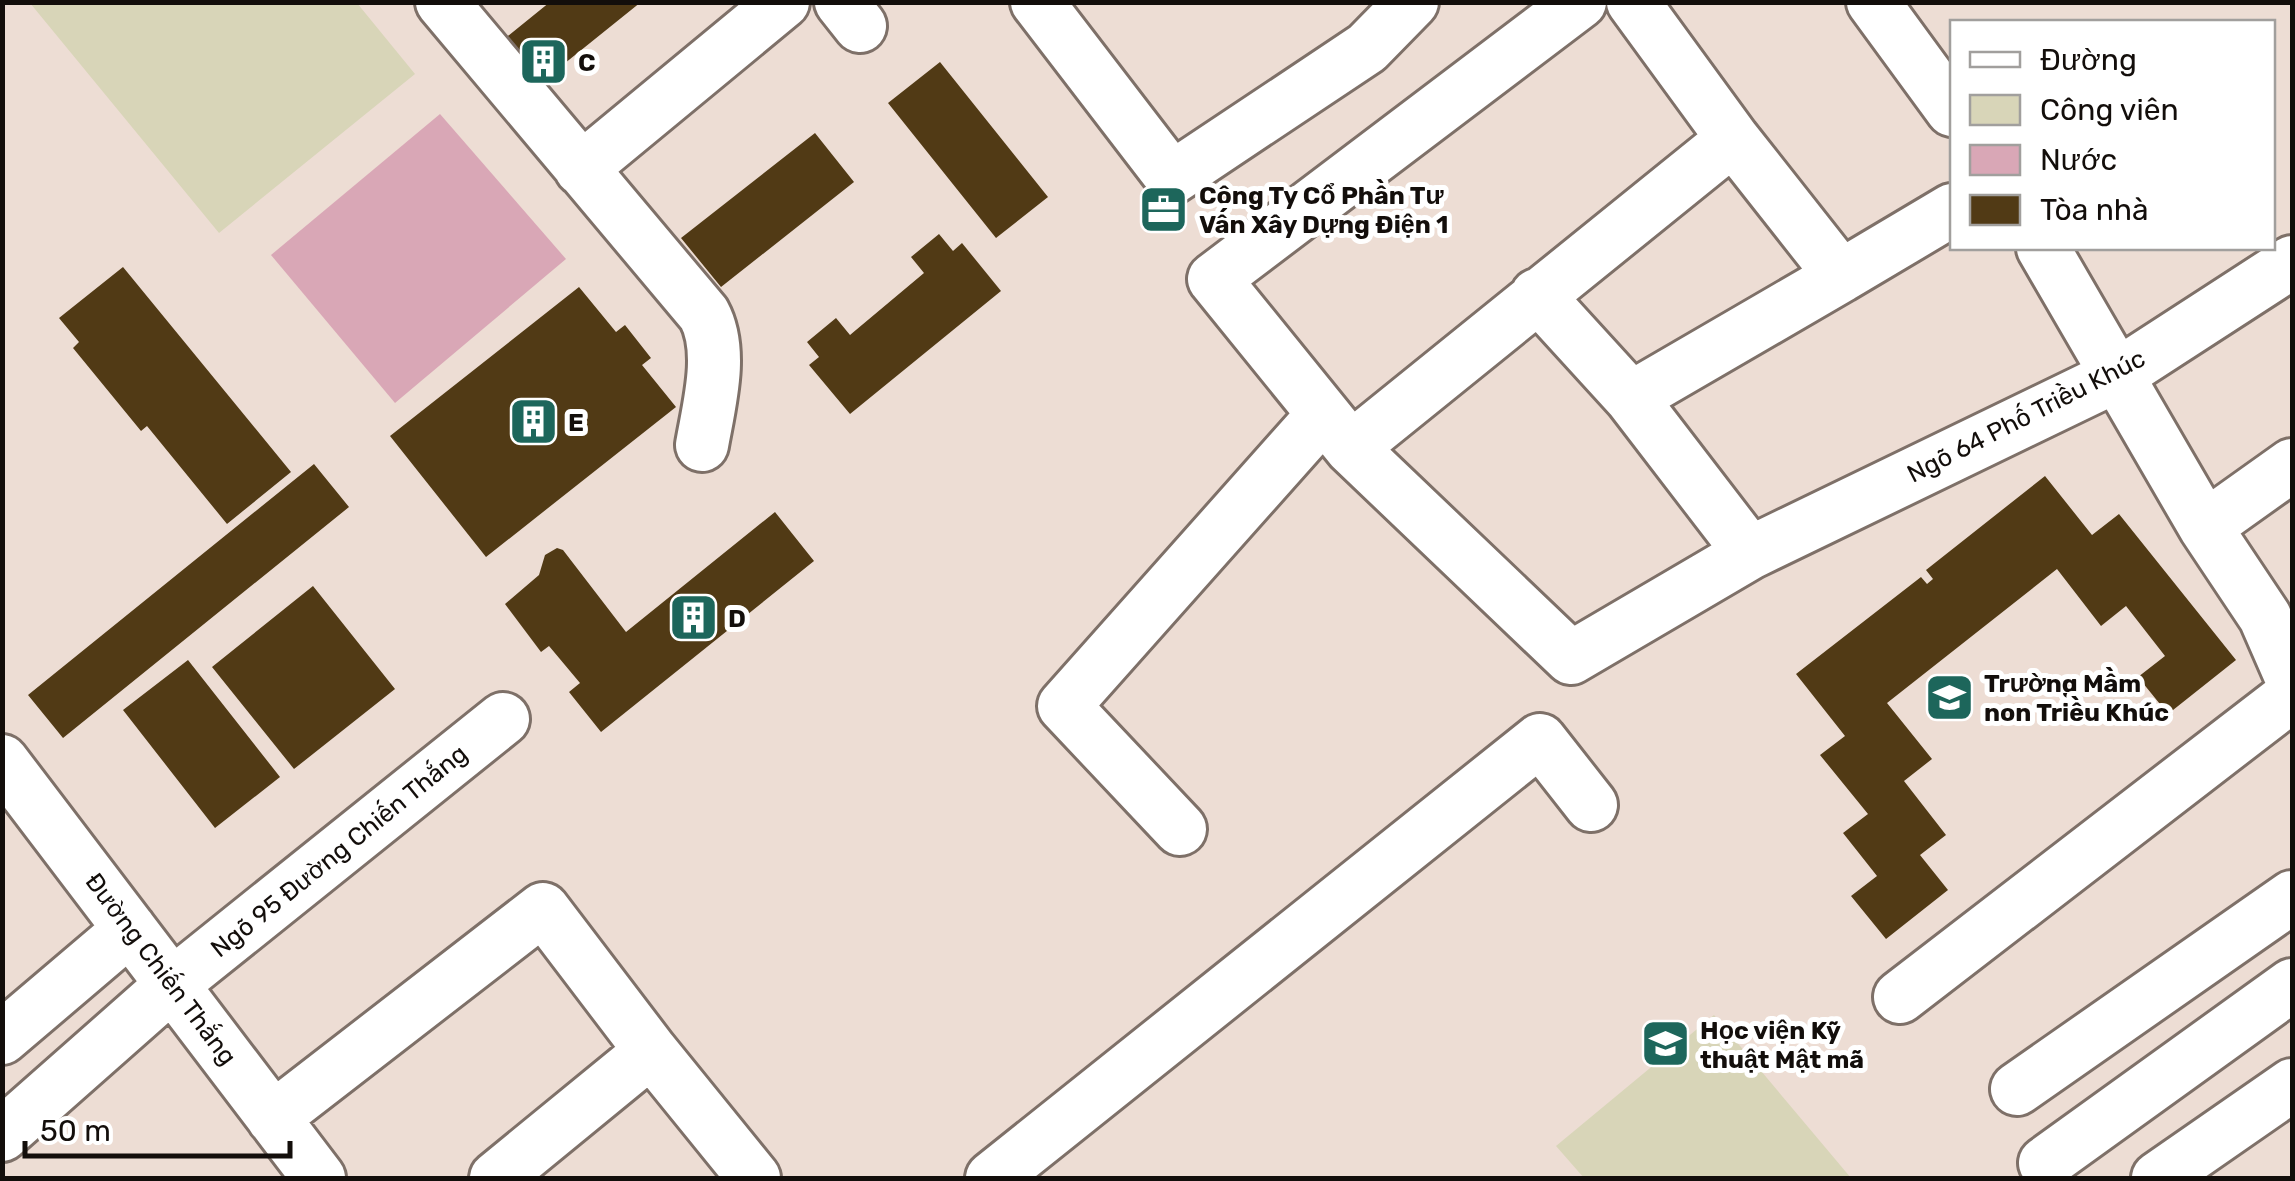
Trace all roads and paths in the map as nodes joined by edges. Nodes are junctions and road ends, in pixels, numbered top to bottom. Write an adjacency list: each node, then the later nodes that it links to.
1 (442, 2): 10 (street)
2 (784, 2): 10 (street)
3 (1037, 2): 4 (street)
4 (1412, 2)
5 (1580, 2): 18 (street)
6 (1634, 2): 9 (street)
7 (1872, 2): 8 (street)
8 (1950, 107)
9 (1733, 139): 14 (street); 15 (street)
10 (580, 169): 19 (street)
11 (1950, 211): 14 (street)
12 (2044, 250): 16 (street)
13 (2292, 262): 16 (street, Ngõ 64 Phố Triều Khúc)
14 (1842, 276): 17 (street)
15 (1537, 296): 17 (street); 18 (street)
16 (2116, 376): 21 (street); 22 (street, Ngõ 64 Phố Triều Khúc)
17 (1631, 398): 22 (street)
18 (1336, 432): 22 (street, Ngõ 64 Phố Triều Khúc); 29 (street)
19 (702, 444)
20 (2292, 466): 21 (street)
21 (2204, 527): 23 (street)
22 (1750, 553)
23 (2278, 607): 24 (street)
24 (2292, 680)
25 (2292, 695): 34 (street)
26 (504, 719): 32 (street, Ngõ 95 Đường Chiến Thắng)
27 (2, 761): 31 (street, Đường Chiến Thắng)
28 (1591, 805): 45 (street)
29 (1180, 830)
30 (2292, 897): 38 (street)
31 (130, 929): 32 (street, Đường Chiến Thắng); 35 (street)
32 (174, 983): 39 (street, Đường Chiến Thắng); 40 (street, Ngõ 95 Đường Chiến Thắng)
33 (2292, 985): 41 (street)
34 (1900, 996)
35 (2, 1038)
36 (651, 1050): 39 (street); 43 (street); 44 (street)
37 (2292, 1085): 46 (street)
38 (2016, 1089)
39 (273, 1118): 42 (street, Đường Chiến Thắng)
40 (2, 1135)
41 (2045, 1163)
42 (319, 1178)
43 (496, 1178)
44 (754, 1178)
45 (992, 1178)
46 (2158, 1178)

